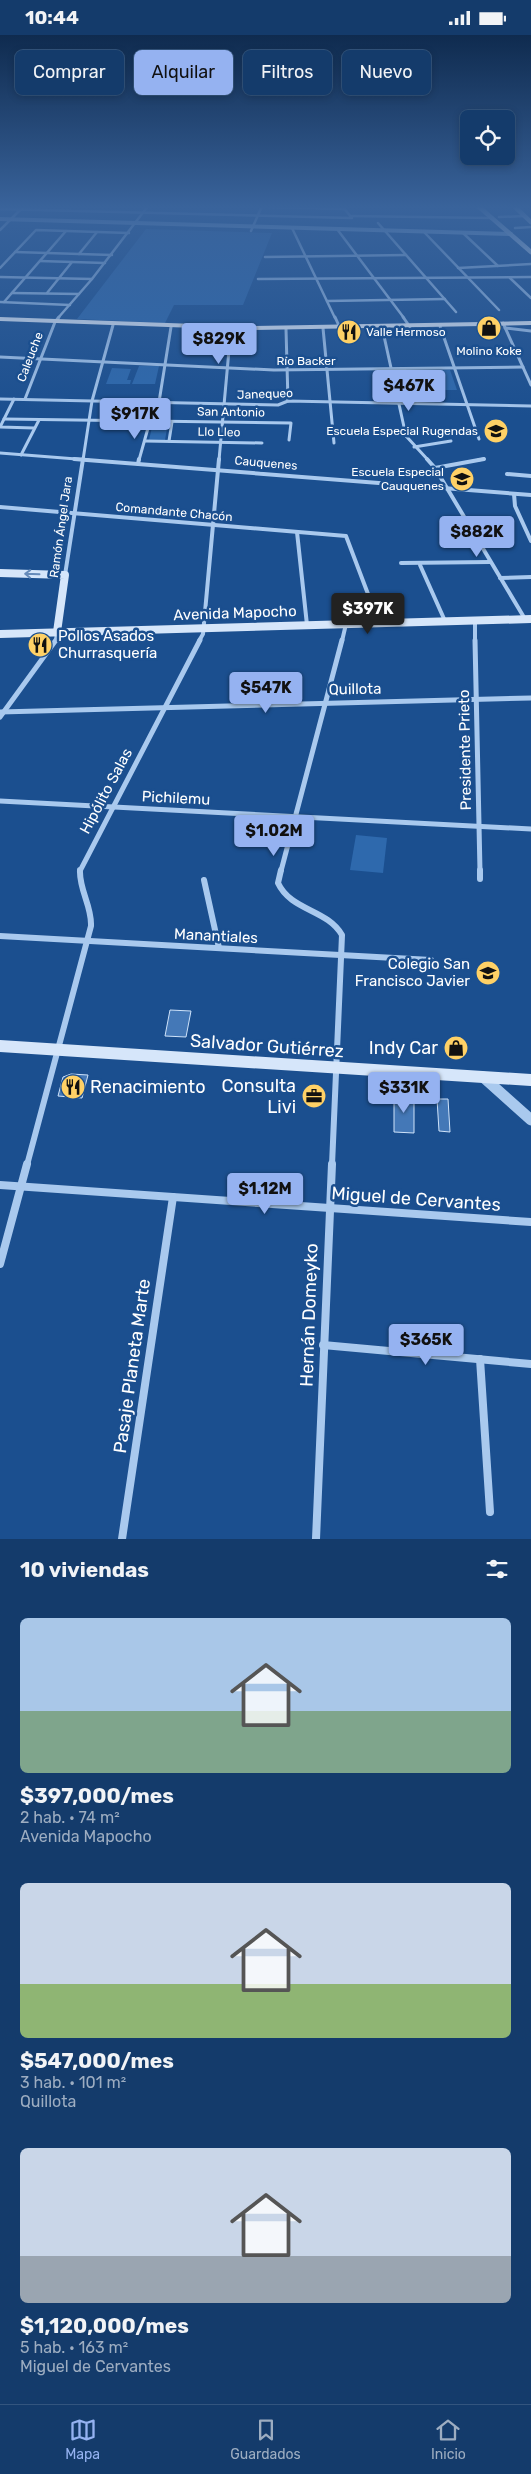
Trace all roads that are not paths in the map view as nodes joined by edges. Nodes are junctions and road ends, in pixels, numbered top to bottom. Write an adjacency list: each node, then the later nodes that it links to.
1 (94, 276): 11 (street, Caleuche)
2 (316, 276): 13 (street)
3 (373, 276): 14 (street)
4 (425, 276): 15 (street)
5 (466, 276): 16 (street)
6 (0, 277): 7 (street)
7 (26, 277): 9 (street); 17 (street)
8 (531, 277): 10 (street)
9 (59, 278): 11 (street); 18 (street)
10 (510, 278): 16 (street); 20 (street)
11 (92, 279): 19 (street, Caleuche)
12 (258, 279): 13 (street)
13 (317, 279): 14 (street); 22 (street)
14 (375, 279): 15 (street); 23 (street)
15 (427, 279): 16 (street); 21 (street)
16 (469, 279): 26 (street)
17 (12, 293): 18 (street); 24 (street)
18 (47, 293): 19 (street)
19 (79, 294): 25 (street, Caleuche)
20 (531, 298)
21 (444, 299): 23 (street); 27 (street)
22 (327, 301): 23 (street); 39 (street)
23 (390, 301): 36 (street)
24 (2, 302): 25 (street)
25 (70, 305): 29 (street, Caleuche)
26 (499, 310)
27 (456, 312)
28 (0, 319): 29 (main road)
29 (55, 322): 31 (main road); 43 (street, Caleuche)
30 (531, 323): 33 (main road)
31 (113, 325): 34 (main road); 44 (street, Ramón Ángel Jara)
32 (440, 325): 33 (main road); 36 (main road); 48 (street)
33 (504, 326): 41 (street); 46 (street)
34 (171, 327): 37 (main road); 45 (street)
35 (382, 327): 36 (main road); 39 (main road); 50 (street)
36 (410, 327)
37 (231, 328): 40 (main road); 47 (street, Hipólito Salas)
38 (323, 328): 39 (main road); 40 (main road); 49 (street)
39 (340, 328)
40 (286, 329): 51 (street)
41 (531, 331)
42 (0, 357): 43 (street, Río Backer)
43 (40, 359): 44 (street, Río Backer); 55 (street, Caleuche)
44 (102, 362): 45 (street, Río Backer); 56 (street, Ramón Ángel Jara)
45 (165, 365): 47 (street, Río Backer); 57 (street)
46 (523, 367): 48 (street, Río Backer); 52 (street)
47 (228, 368): 51 (street, Río Backer); 60 (street, Hipólito Salas)
48 (455, 368): 50 (street, Río Backer); 62 (street)
49 (326, 369): 50 (street, Río Backer); 51 (street, Río Backer); 59 (street)
50 (391, 369): 61 (street)
51 (287, 370): 58 (street)
52 (531, 385)
53 (0, 399): 54 (street, Janequeo)
54 (14, 399): 55 (street, Janequeo); 64 (street, Caleuche)
55 (25, 399): 56 (street, Janequeo)
56 (92, 401): 57 (street, Janequeo); 66 (street, Ramón Ángel Jara)
57 (159, 401): 60 (street, Janequeo)
58 (288, 401): 59 (street, Janequeo); 60 (street, Janequeo)
59 (329, 402): 61 (street, Janequeo); 79 (street)
60 (225, 403): 69 (street, Hipólito Salas)
61 (398, 403): 62 (street, Janequeo); 80 (street)
62 (467, 404): 63 (street, Janequeo); 72 (street)
63 (531, 406)
64 (4, 419): 65 (street, San Antonio); 70 (street, Caleuche)
65 (39, 420): 66 (street, San Antonio); 71 (street)
66 (88, 420): 67 (street, San Antonio); 83 (street, Ramón Ángel Jara)
67 (150, 421): 68 (street, San Antonio); 74 (street)
68 (172, 421): 69 (street, San Antonio); 75 (street)
69 (224, 422): 73 (street, San Antonio); 77 (street, Hipólito Salas)
70 (0, 427): 71 (street)
71 (34, 428): 82 (street)
72 (478, 439)
73 (289, 440)
74 (144, 441): 75 (street, Llo Lleo); 85 (street)
75 (169, 441): 77 (street, Llo Lleo)
76 (451, 441): 80 (street)
77 (222, 442): 78 (street, Llo Lleo); 87 (street, Hipólito Salas)
78 (262, 443)
79 (334, 443)
80 (414, 447): 86 (street)
81 (0, 453): 82 (street, Cauquenes)
82 (21, 455): 83 (street, Cauquenes)
83 (82, 459): 85 (street, Cauquenes); 94 (street, Ramón Ángel Jara)
84 (484, 459): 86 (street)
85 (138, 464): 87 (street, Cauquenes)
86 (435, 469): 90 (street)
87 (218, 470): 90 (street, Cauquenes); 95 (street, Hipólito Salas)
88 (507, 473): 89 (street)
89 (531, 476)
90 (444, 488): 91 (street, Cauquenes); 98 (street)
91 (514, 494): 92 (street, Cauquenes); 97 (street)
92 (531, 495)
93 (0, 507): 94 (street, Comandante Chacón)
94 (74, 513): 95 (street, Comandante Chacón); 102 (street, Ramón Ángel Jara)
95 (213, 525): 96 (street, Comandante Chacón); 111 (street, Hipólito Salas)
96 (296, 532): 108 (street, Comandante Chacón); 110 (street)
97 (531, 541)
98 (490, 562): 100 (street); 104 (street)
99 (402, 563): 100 (street)
100 (420, 565): 107 (street)
101 (0, 573): 102 (main road, one-way to 101)
102 (65, 575): 112 (main road, Ramón Ángel Jara)
103 (531, 577): 104 (street)
104 (500, 578): 105 (street)
105 (528, 619): 106 (main road, Avenida Mapocho)
106 (475, 620): 107 (main road, Avenida Mapocho); 115 (street, Presidente Prieto)
107 (445, 621): 108 (main road, Avenida Mapocho)
108 (379, 623): 109 (main road, Avenida Mapocho)
109 (346, 624): 110 (main road, Avenida Mapocho); 116 (street, Hernán Domeyko)
110 (307, 625): 111 (main road, Avenida Mapocho)
111 (204, 628): 112 (main road, Avenida Mapocho); 117 (street, Hipólito Salas)
112 (57, 632): 113 (main road, Avenida Mapocho); 118 (street, Ramón Ángel Jara)
113 (0, 634)
114 (531, 698): 115 (street, Quillota)
115 (477, 700): 116 (street, Quillota); 123 (street, Presidente Prieto)
116 (325, 703): 117 (street, Quillota); 122 (street, Hernán Domeyko)
117 (166, 707): 118 (street, Quillota); 121 (street, Hipólito Salas)
118 (2, 712): 119 (street, Ramón Ángel Jara)
119 (0, 717)
120 (0, 801): 121 (street, Pichilemu)
121 (114, 807): 122 (street, Pichilemu); 128 (street, Hipólito Salas)
122 (296, 817): 123 (street, Pichilemu); 130 (street, Hernán Domeyko)
123 (480, 826): 124 (street, Pichilemu); 125 (street, Presidente Prieto)
124 (531, 829)
125 (480, 879)
126 (204, 880): 129 (street)
127 (0, 936): 128 (street, Manantiales)
128 (88, 941): 129 (street, Manantiales); 133 (street, Hipólito Salas)
129 (219, 948): 130 (street, Manantiales)
130 (341, 955): 131 (street, Manantiales); 134 (street, Hernán Domeyko)
131 (431, 960)
132 (0, 1046): 133 (main road, Salvador Gutiérrez)
133 (58, 1050): 134 (main road, Salvador Gutiérrez); 139 (street, Hipólito Salas)
134 (335, 1067): 135 (main road, Salvador Gutiérrez); 141 (street, Hernán Domeyko)
135 (483, 1077): 136 (main road, Salvador Gutiérrez); 137 (street)
136 (531, 1080)
137 (531, 1120)
138 (0, 1185): 139 (street, Miguel de Cervantes)
139 (21, 1187): 140 (street, Miguel de Cervantes); 143 (street, Hipólito Salas)
140 (173, 1197): 141 (street, Miguel de Cervantes); 148 (street, Pasaje Planeta Marte)
141 (329, 1208): 142 (street, Miguel de Cervantes); 144 (street, Hernán Domeyko)
142 (531, 1222)
143 (0, 1264)
144 (323, 1345): 145 (street); 149 (street, Hernán Domeyko)
145 (480, 1359): 146 (street); 147 (street)
146 (531, 1364)
147 (490, 1512)
148 (122, 1539)
149 (316, 1539)

